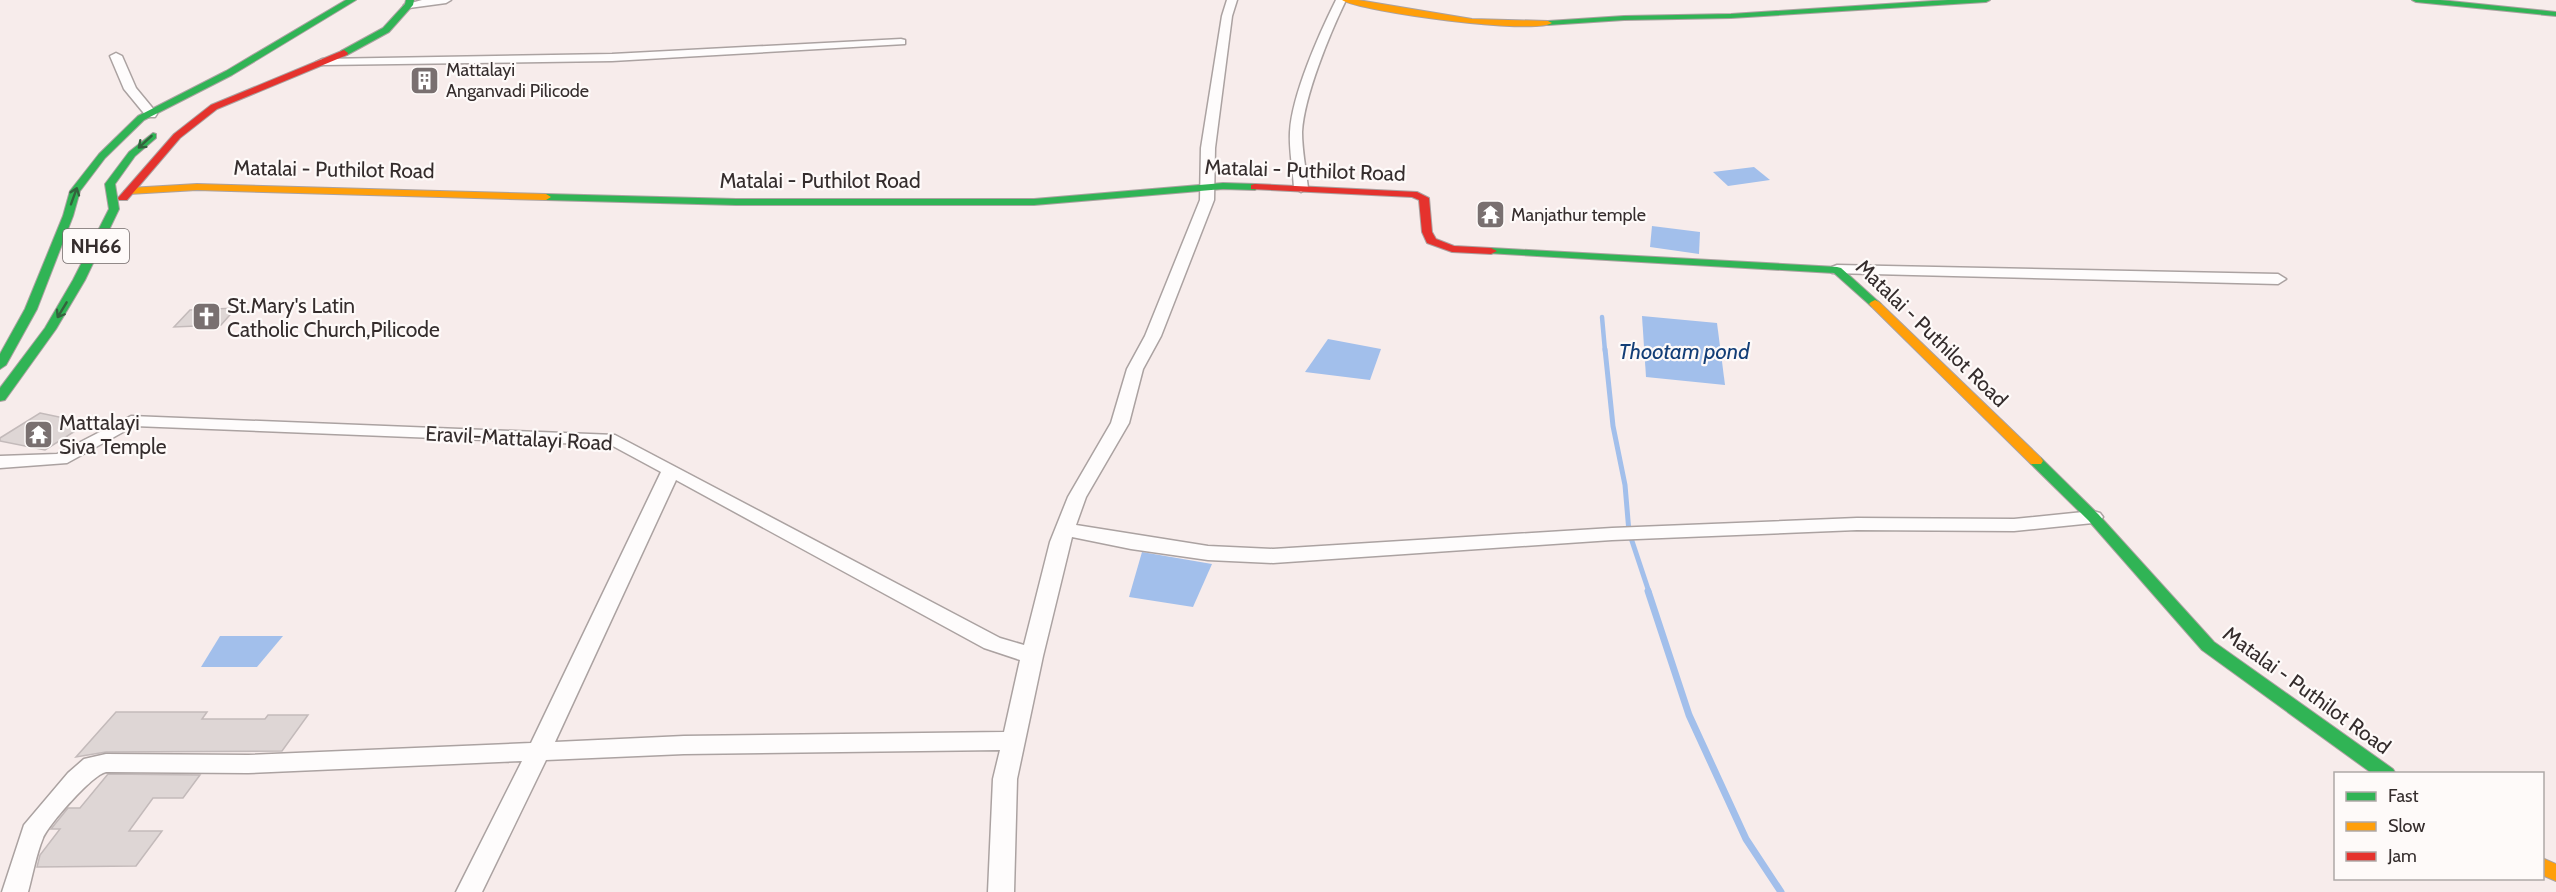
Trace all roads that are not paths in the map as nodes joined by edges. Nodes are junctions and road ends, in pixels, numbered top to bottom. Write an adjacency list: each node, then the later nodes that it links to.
1 (352, 0): 13 (main road, NH66)
2 (446, 0): 8 (street)
3 (1232, 0): 15 (street)
4 (1341, 0): 16 (street)
5 (1346, 0): 6 (main road)
6 (1986, 0)
7 (2416, 0): 9 (main road)
8 (410, 3): 12 (main road, NH66)
9 (2556, 14)
10 (901, 42): 12 (street)
11 (116, 56): 14 (street)
12 (322, 63): 17 (main road, NH66)
13 (183, 98): 14 (main road, NH66); 18 (main road, NH66, one-way to 18)
14 (151, 114): 21 (main road, NH66, one-way to 14)
15 (1207, 186): 16 (main road, Matalai - Puthilot Road); 17 (main road, Matalai - Puthilot Road); 26 (street)
16 (1301, 188): 19 (main road, Matalai - Puthilot Road)
17 (129, 191): 18 (main road, NH66)
18 (114, 209): 22 (main road, NH66, one-way to 22)
19 (1837, 270): 20 (street); 25 (main road, Matalai - Puthilot Road)
20 (2278, 279)
21 (0, 365)
22 (0, 397)
23 (0, 462): 24 (street, Eravil-Mattalayi Road)
24 (671, 470): 27 (street, Eravil-Mattalayi Road); 29 (street)
25 (2093, 517): 26 (street); 30 (main road, Matalai - Puthilot Road)
26 (1065, 529): 27 (street)
27 (1032, 656): 28 (street)
28 (1013, 741): 29 (street); 33 (street)
29 (537, 753): 31 (street); 32 (street)
30 (2384, 772)
31 (15, 892)
32 (469, 892)
33 (1001, 892)

